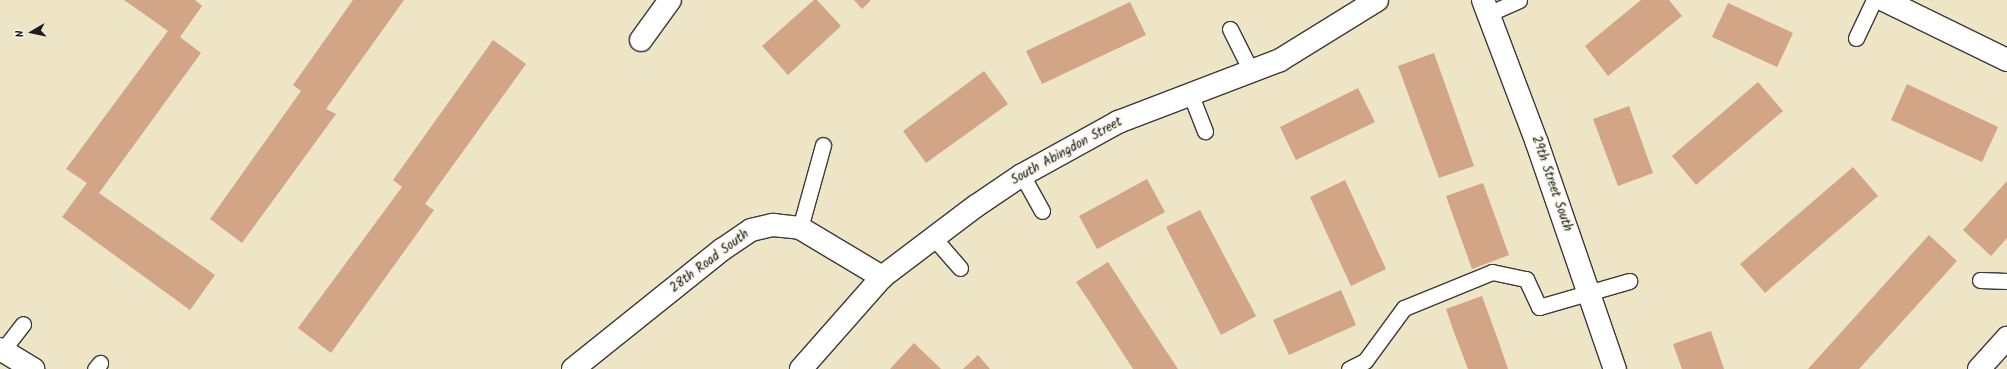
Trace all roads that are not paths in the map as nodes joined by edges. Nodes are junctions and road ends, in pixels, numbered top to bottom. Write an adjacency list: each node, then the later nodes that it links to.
1 (670, 0): 9 (street)
2 (1377, 0): 11 (street, South Abingdon Street)
3 (1519, 0): 6 (lane)
4 (1874, 0): 8 (lane)
5 (1884, 0): 10 (street)
6 (1486, 7): 24 (street, 29th Street South)
7 (1230, 29): 11 (lane)
8 (1856, 38)
9 (641, 40)
10 (2007, 60)
11 (1251, 71): 12 (street, South Abingdon Street)
12 (1190, 92): 13 (lane); 15 (street, South Abingdon Street)
13 (1205, 131)
14 (822, 145): 17 (lane)
15 (1022, 175): 16 (lane); 18 (street, South Abingdon Street)
16 (1042, 211)
17 (800, 228): 20 (street, 28th Road South); 29 (street, 28th Road South)
18 (933, 237): 19 (lane); 20 (street, South Abingdon Street)
19 (960, 268)
20 (882, 277): 30 (street, South Abingdon Street)
21 (1980, 280): 23 (lane)
22 (1629, 281): 24 (lane)
23 (2007, 281)
24 (1588, 295): 31 (lane); 32 (street, 29th Street South)
25 (23, 324): 27 (lane)
26 (2007, 338): 33 (street)
27 (1, 350): 28 (street)
28 (33, 369)
29 (573, 369)
30 (801, 369)
31 (1349, 369)
32 (1615, 369)
33 (1979, 369)

